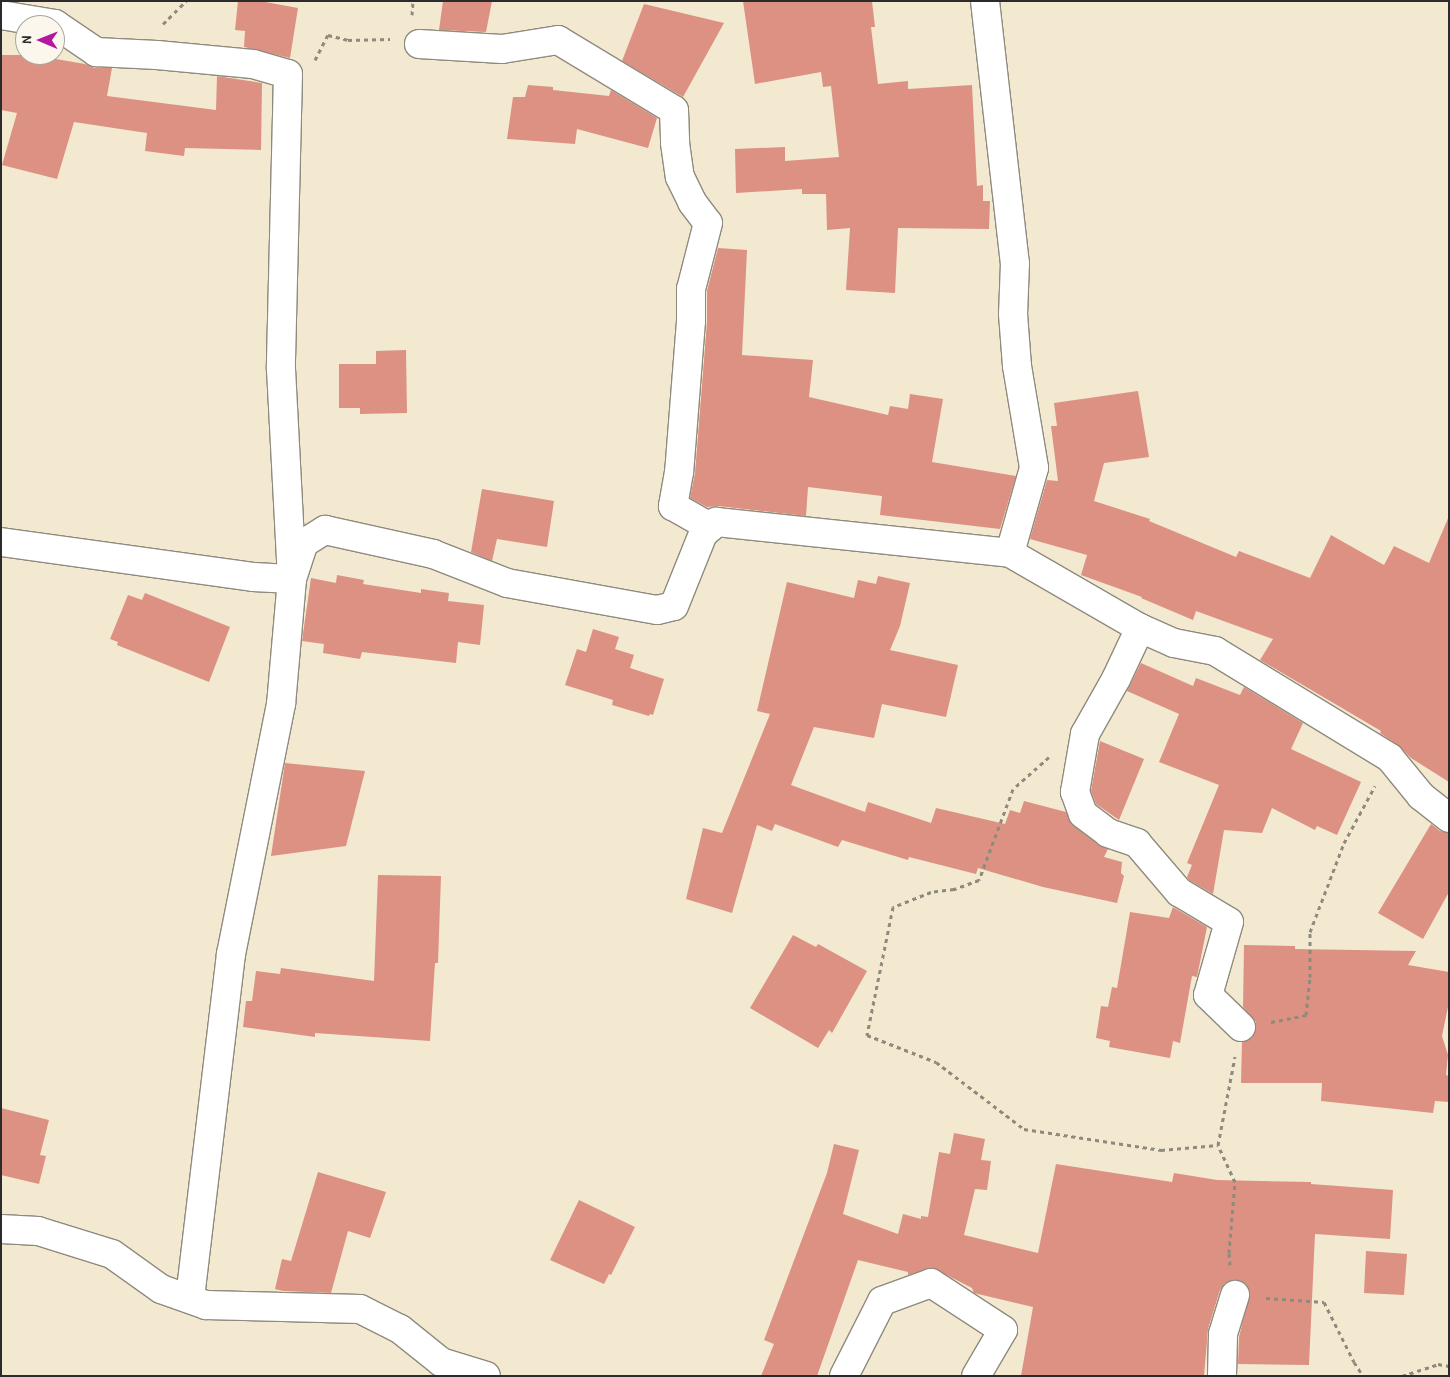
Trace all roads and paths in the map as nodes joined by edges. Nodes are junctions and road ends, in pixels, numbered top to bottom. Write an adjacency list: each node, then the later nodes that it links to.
1 (413, 1): 4 (path)
2 (985, 1): 8 (street)
3 (1, 15): 5 (street)
4 (419, 44): 5 (path); 6 (street)
5 (288, 74): 9 (street)
6 (710, 528): 8 (street); 9 (street)
7 (1, 542): 9 (street)
8 (1010, 553): 10 (street)
9 (292, 579): 18 (street)
10 (1140, 628): 11 (street); 12 (street)
11 (1085, 734): 14 (street); 15 (path)
12 (1390, 758): 13 (street); 14 (path)
13 (1449, 818)
14 (1241, 1027): 15 (path)
15 (1218, 1145): 17 (path)
16 (1, 1229): 18 (street)
17 (1235, 1295): 23 (street); 24 (path)
18 (190, 1299): 20 (street)
19 (1449, 1366): 25 (path)
20 (486, 1376)
21 (844, 1376): 22 (street)
22 (976, 1376)
23 (1222, 1376)
24 (1363, 1376)
25 (1402, 1376)

